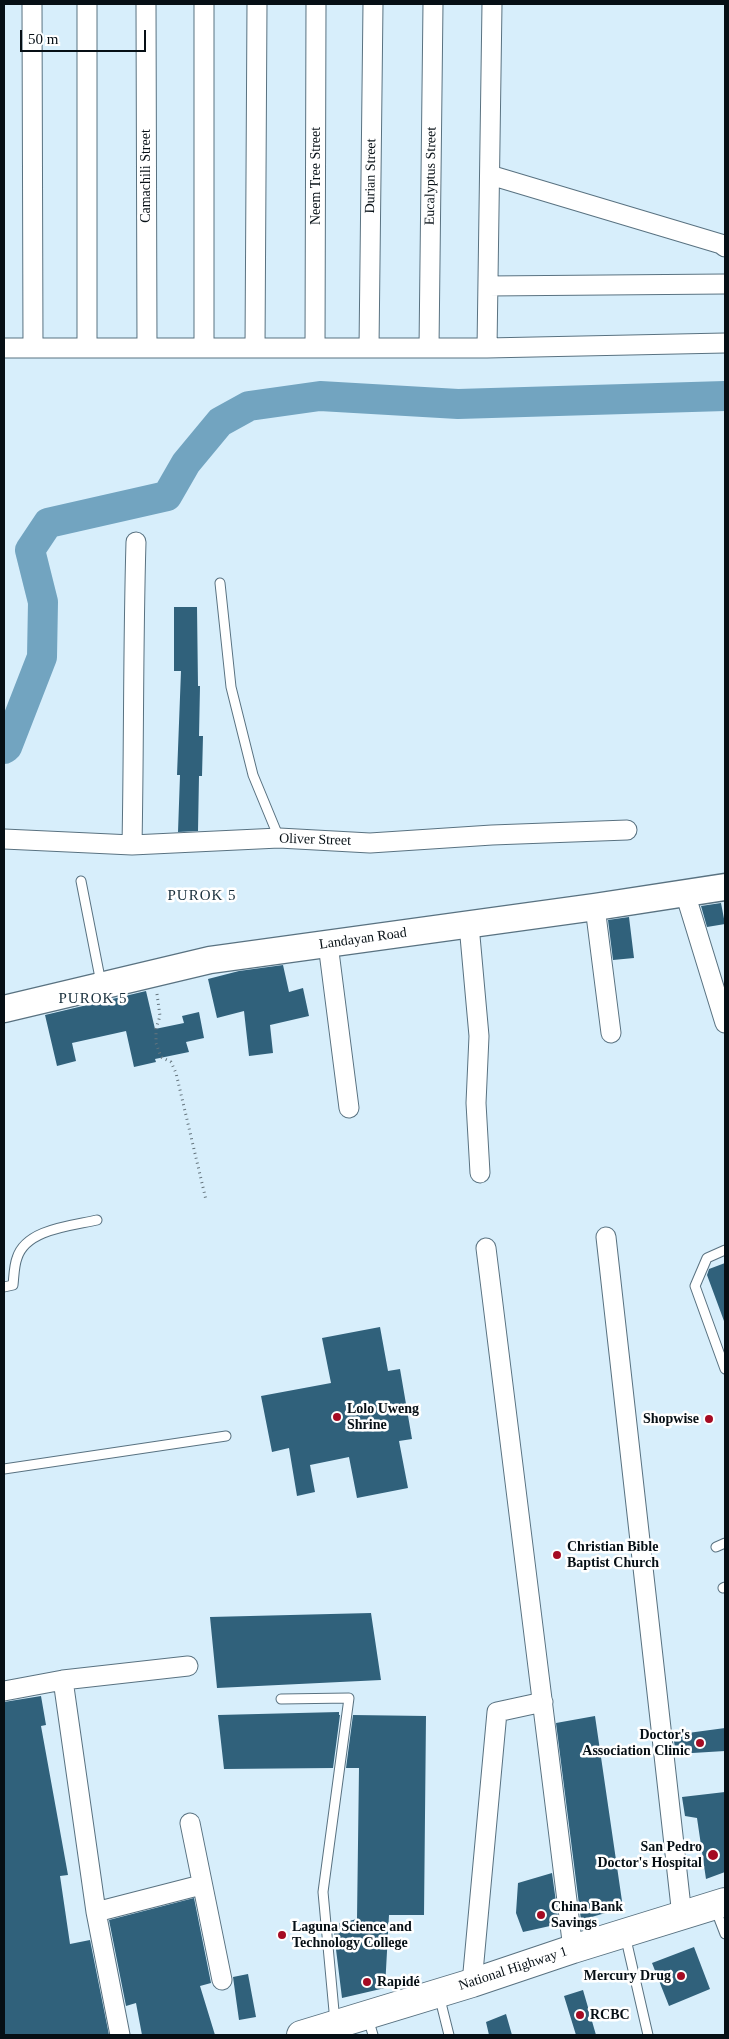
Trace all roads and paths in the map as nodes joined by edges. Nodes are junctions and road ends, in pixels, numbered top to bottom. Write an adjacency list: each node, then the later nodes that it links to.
1 (32, 4): 16 (street)
2 (87, 4): 17 (street)
3 (146, 4): 18 (street, Camachili Street)
4 (204, 4): 19 (street)
5 (257, 4): 20 (street)
6 (316, 4): 21 (street, Neem Tree Street)
7 (372, 4): 22 (street, Durian Street)
8 (433, 4): 23 (street, Eucalyptus Street)
9 (492, 4): 10 (street)
10 (490, 175): 11 (street); 13 (street)
11 (725, 247)
12 (725, 284): 13 (street)
13 (488, 286): 24 (street)
14 (725, 343): 24 (street)
15 (4, 348): 16 (street)
16 (33, 348): 17 (street)
17 (87, 348): 18 (street)
18 (147, 348): 19 (street)
19 (204, 348): 20 (street)
20 (255, 348): 21 (street)
21 (315, 348): 22 (street)
22 (369, 348): 23 (street)
23 (429, 348): 24 (street)
24 (487, 348)
25 (136, 542): 30 (street)
26 (220, 584): 28 (lane)
27 (627, 830): 28 (street, Oliver Street)
28 (279, 838): 30 (street, Oliver Street)
29 (4, 840): 30 (street, Oliver Street)
30 (132, 845)
31 (81, 881): 38 (lane)
32 (725, 887): 33 (street, Landayan Road)
33 (685, 893): 34 (street, Landayan Road); 40 (street)
34 (595, 907): 35 (street, Landayan Road); 41 (street)
35 (468, 925): 36 (street, Landayan Road); 43 (street)
36 (328, 944): 37 (street, Landayan Road); 42 (street)
37 (153, 973): 38 (street, Landayan Road); 44 (path)
38 (102, 985): 39 (street, Landayan Road)
39 (4, 1009)
40 (725, 1023)
41 (611, 1033)
42 (349, 1108)
43 (480, 1173)
44 (206, 1200)
45 (97, 1220): 49 (lane)
46 (606, 1237): 62 (street)
47 (486, 1248): 57 (street)
48 (725, 1250): 50 (lane)
49 (4, 1287)
50 (725, 1369)
51 (226, 1436): 52 (lane)
52 (4, 1469)
53 (188, 1666): 54 (street)
54 (62, 1680): 55 (street); 61 (street)
55 (4, 1691)
56 (280, 1699): 69 (lane)
57 (543, 1702): 65 (street); 67 (street)
58 (190, 1823): 59 (street)
59 (201, 1885): 61 (street); 66 (street)
60 (720, 1904): 62 (highway, National Highway 1); 64 (lane)
61 (96, 1912): 71 (street)
62 (682, 1916): 63 (highway, National Highway 1)
63 (624, 1933): 65 (highway, National Highway 1); 74 (lane)
64 (725, 1934)
65 (573, 1949): 67 (highway, National Highway 1)
66 (222, 1980)
67 (472, 1983): 68 (highway, National Highway 1)
68 (438, 1993): 70 (highway, National Highway 1); 73 (lane)
69 (335, 2025): 70 (highway, National Highway 1); 72 (highway, National Highway 1)
70 (370, 2025)
71 (120, 2035)
72 (301, 2035)
73 (449, 2035)
74 (648, 2035)

